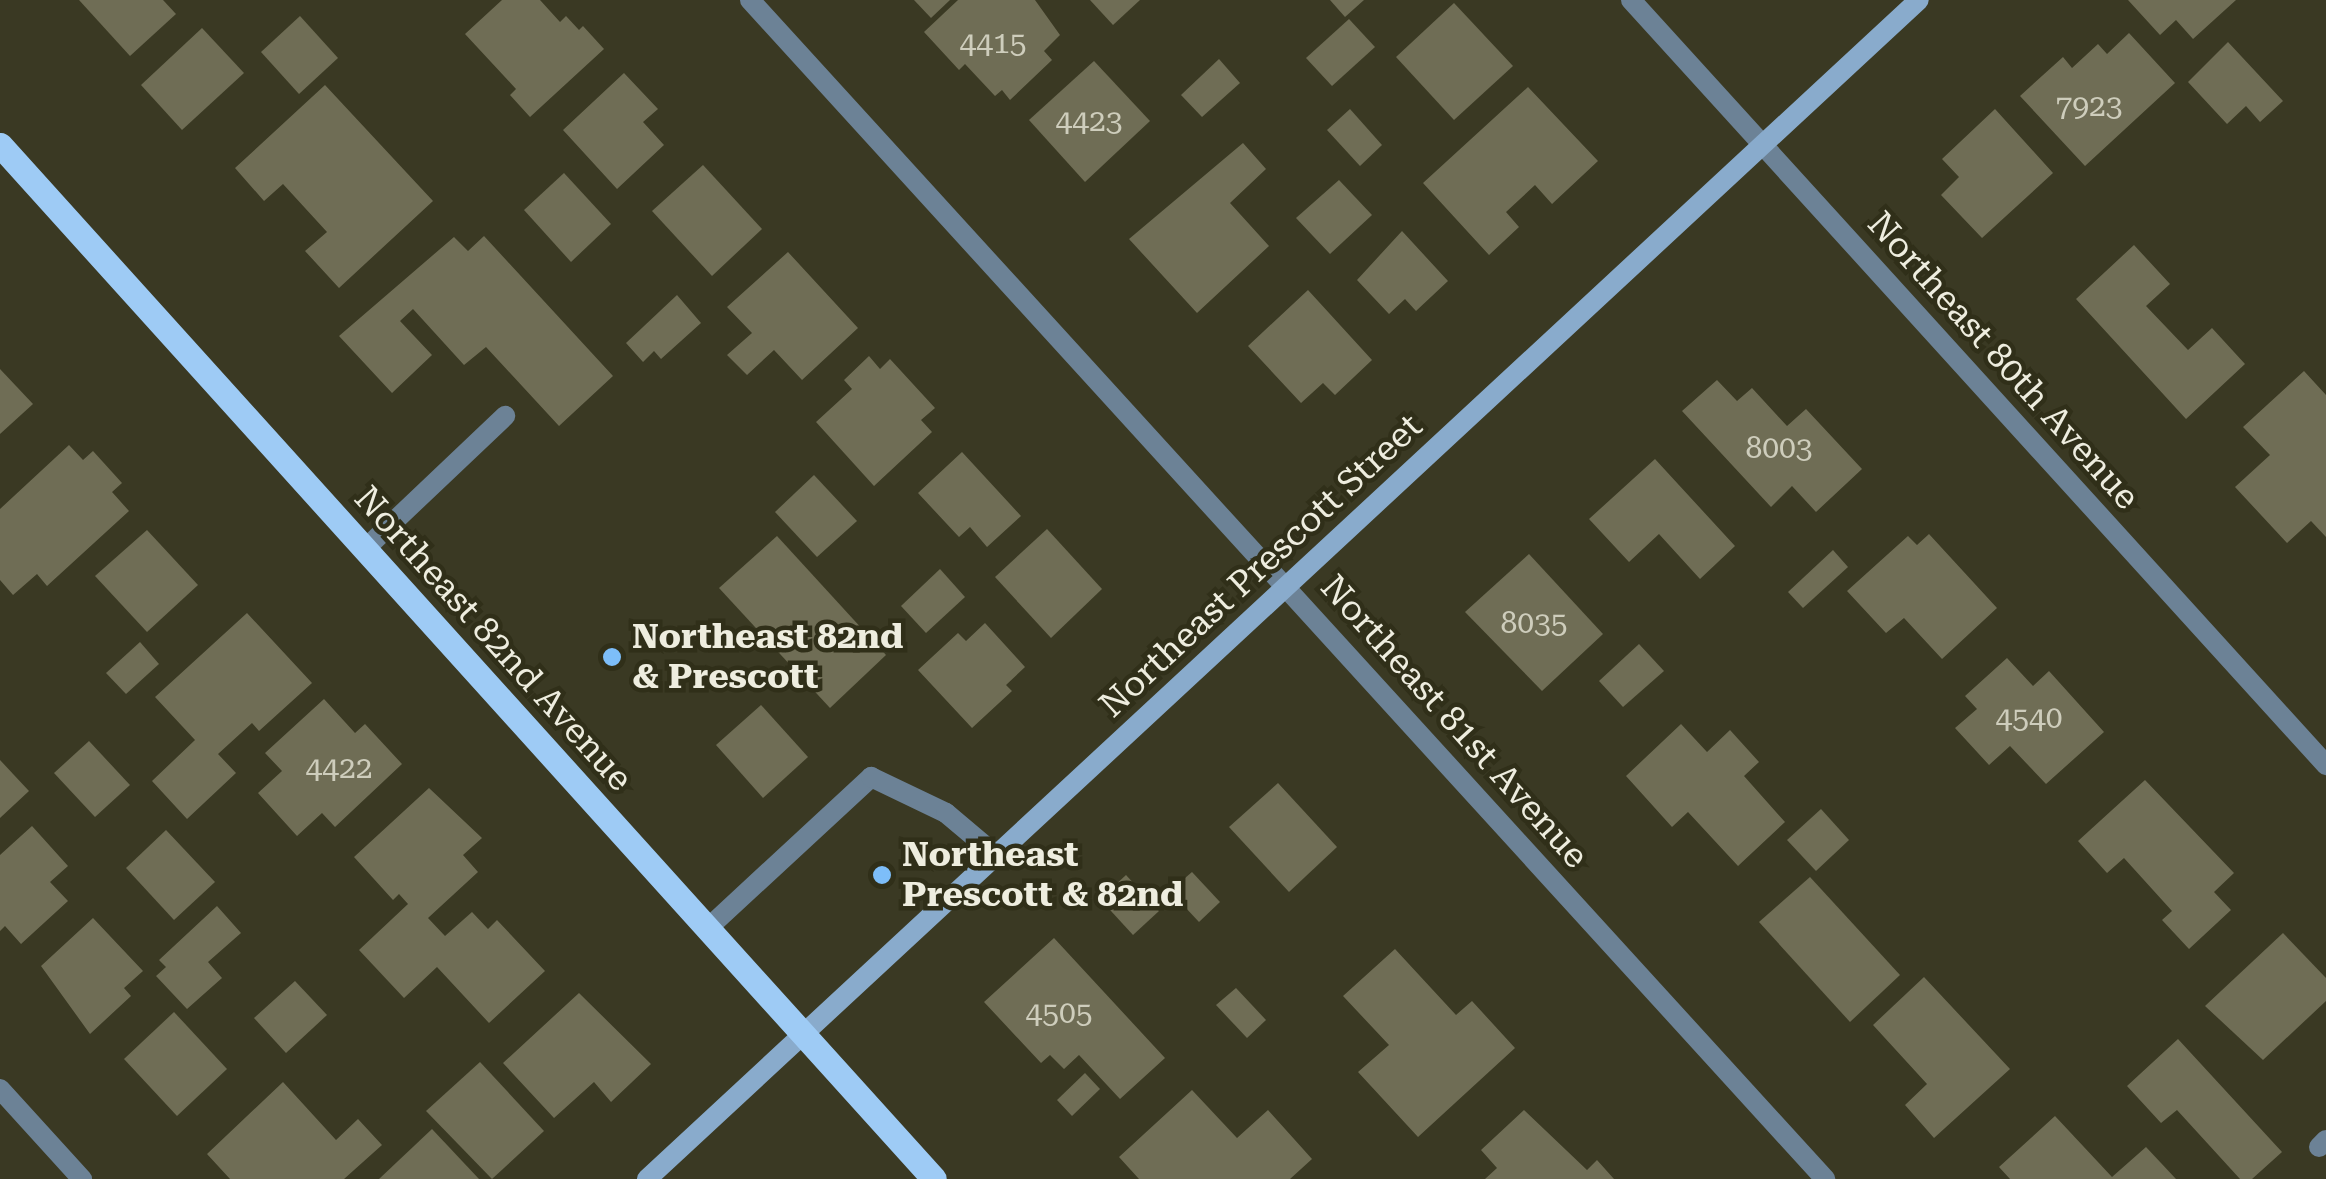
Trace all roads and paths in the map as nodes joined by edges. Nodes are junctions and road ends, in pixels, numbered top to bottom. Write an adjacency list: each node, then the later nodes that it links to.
1 (750, 0): 8 (street, Northeast 81st Avenue)
2 (1631, 0): 5 (street, Northeast 80th Avenue)
3 (1919, 0): 5 (street, Northeast Prescott Street)
4 (0, 145): 7 (main road, Northeast 82nd Avenue)
5 (1763, 145): 8 (street, Northeast Prescott Street); 9 (street, Northeast 80th Avenue)
6 (505, 416): 7 (street)
7 (366, 548): 11 (main road, Northeast 82nd Avenue)
8 (1286, 587): 10 (street, Northeast Prescott Street); 17 (street, Northeast 81st Avenue)
9 (2326, 765)
10 (997, 856): 11 (street); 12 (street, Northeast Prescott Street)
11 (707, 930): 12 (main road, Northeast 82nd Avenue)
12 (803, 1036): 15 (street, Northeast Prescott Street); 16 (main road, Northeast 82nd Avenue)
13 (0, 1089): 14 (street)
14 (82, 1179)
15 (647, 1179)
16 (934, 1179)
17 (1826, 1179)

